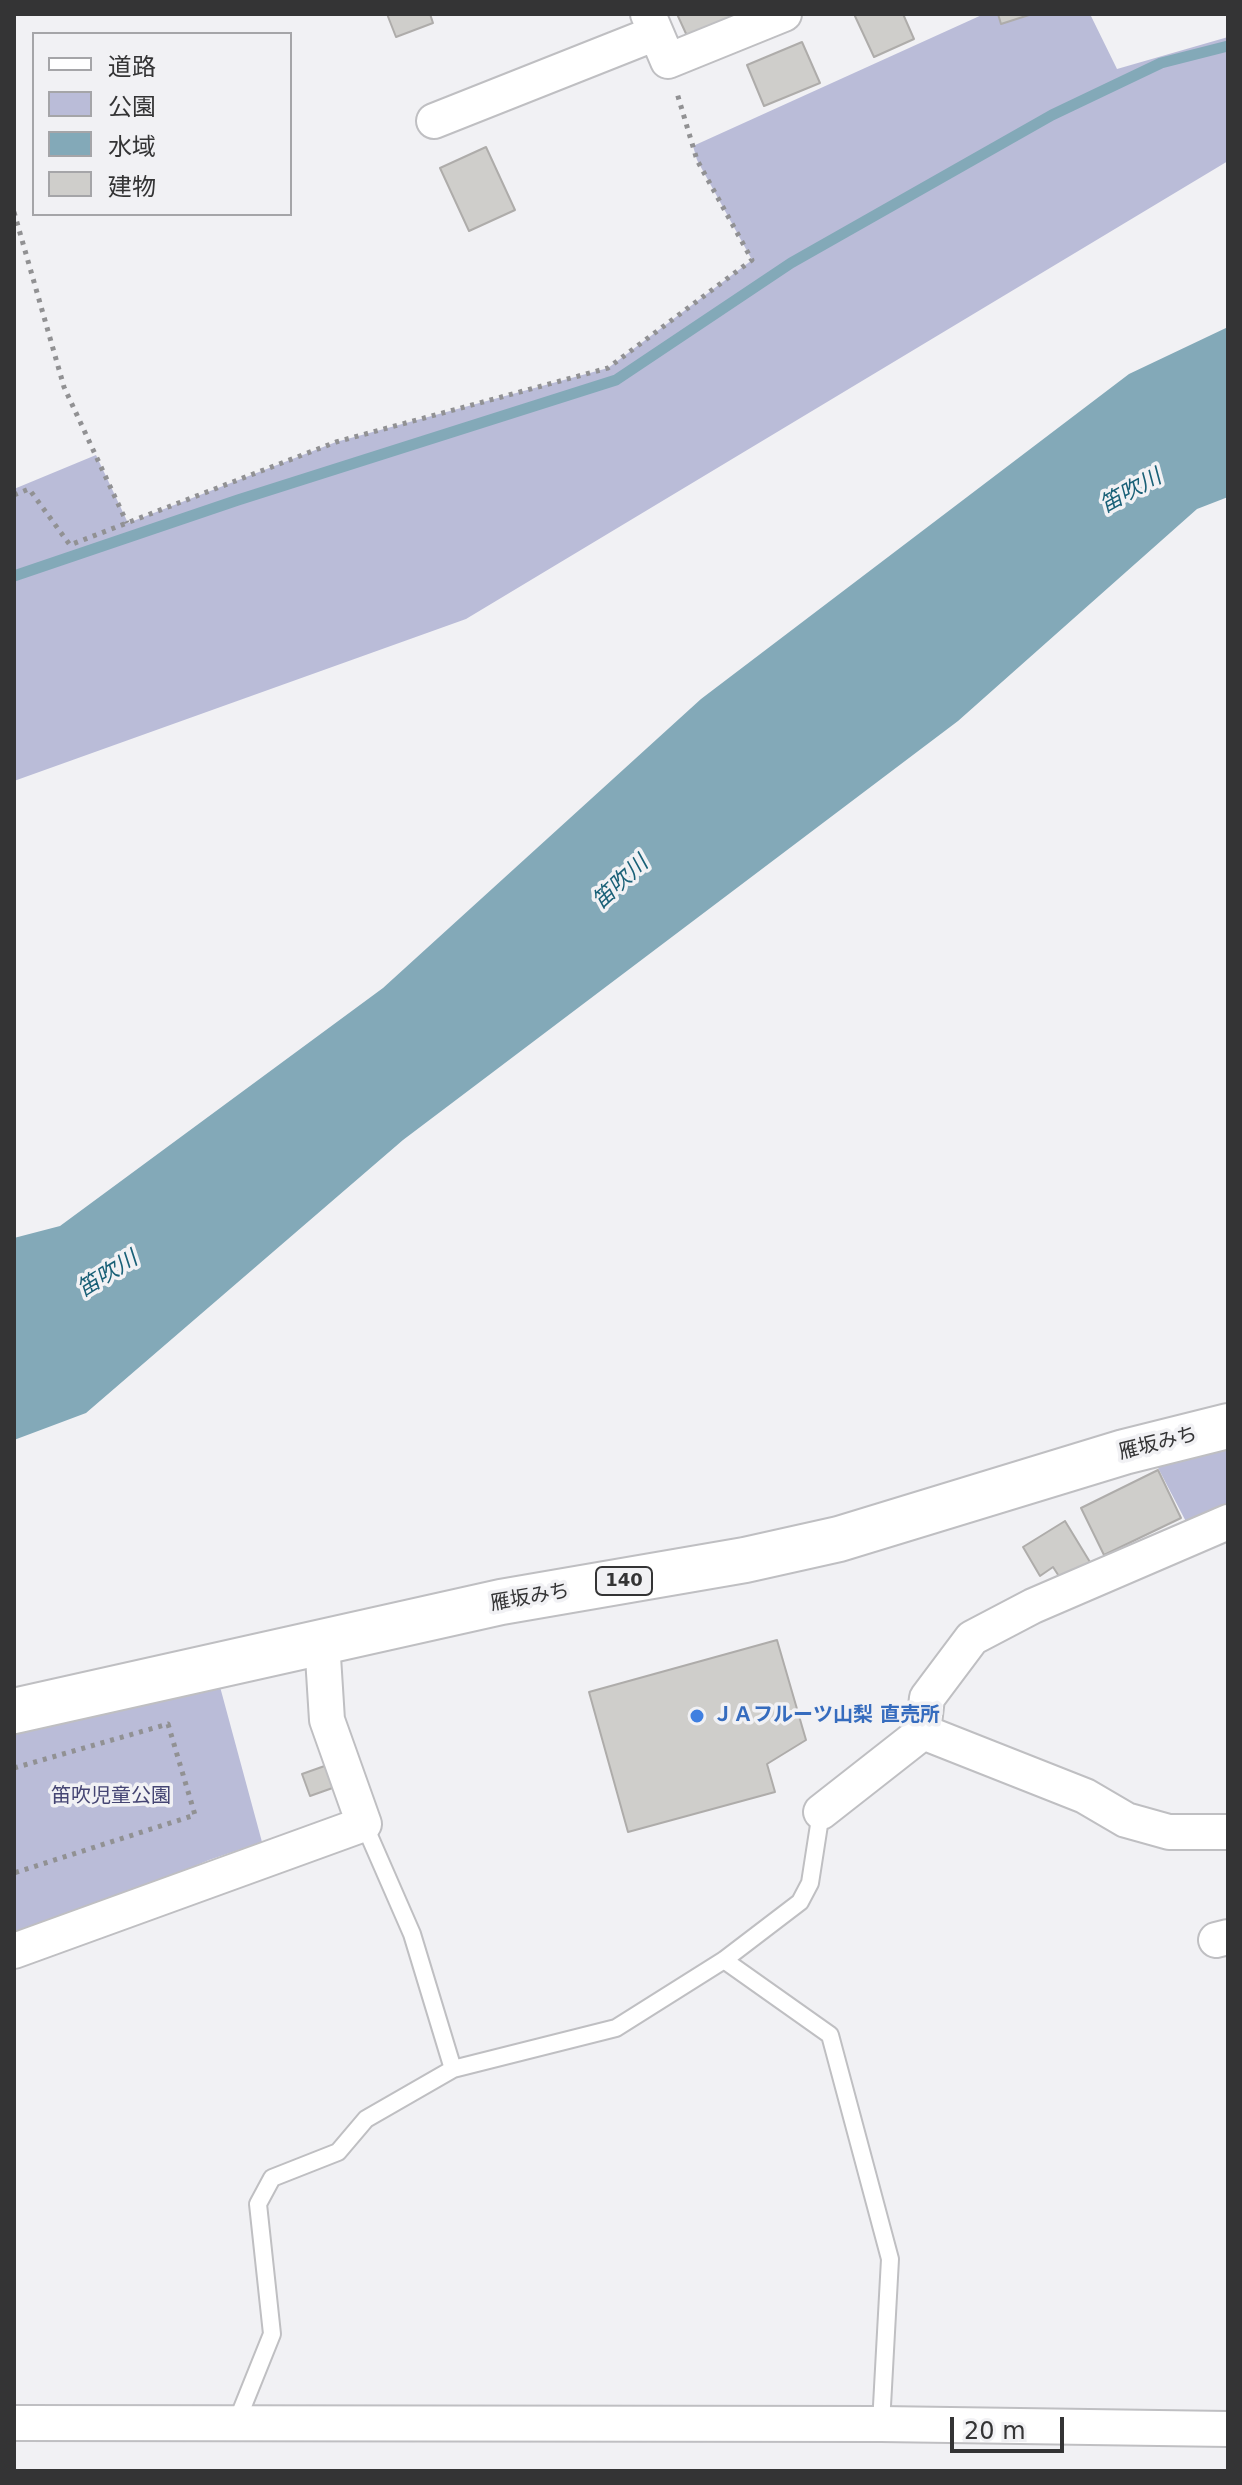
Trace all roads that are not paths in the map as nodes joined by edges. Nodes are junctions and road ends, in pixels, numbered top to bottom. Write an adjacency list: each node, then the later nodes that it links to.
1 (784, 14): 2 (street)
2 (657, 36): 3 (street)
3 (434, 121)
4 (1228, 1426): 6 (highway, 雁坂みち / 140)
5 (1228, 1522): 8 (street)
6 (322, 1641): 7 (highway, 雁坂みち / 140); 10 (street)
7 (14, 1711)
8 (923, 1732): 9 (street); 11 (street)
9 (821, 1812): 13 (lane)
10 (364, 1824): 12 (street); 14 (lane)
11 (1228, 1832)
12 (14, 1951)
13 (724, 1960): 14 (lane); 17 (lane)
14 (453, 2069): 15 (lane)
15 (237, 2421): 16 (street); 17 (street)
16 (14, 2423)
17 (881, 2424): 18 (street)
18 (1228, 2429)

